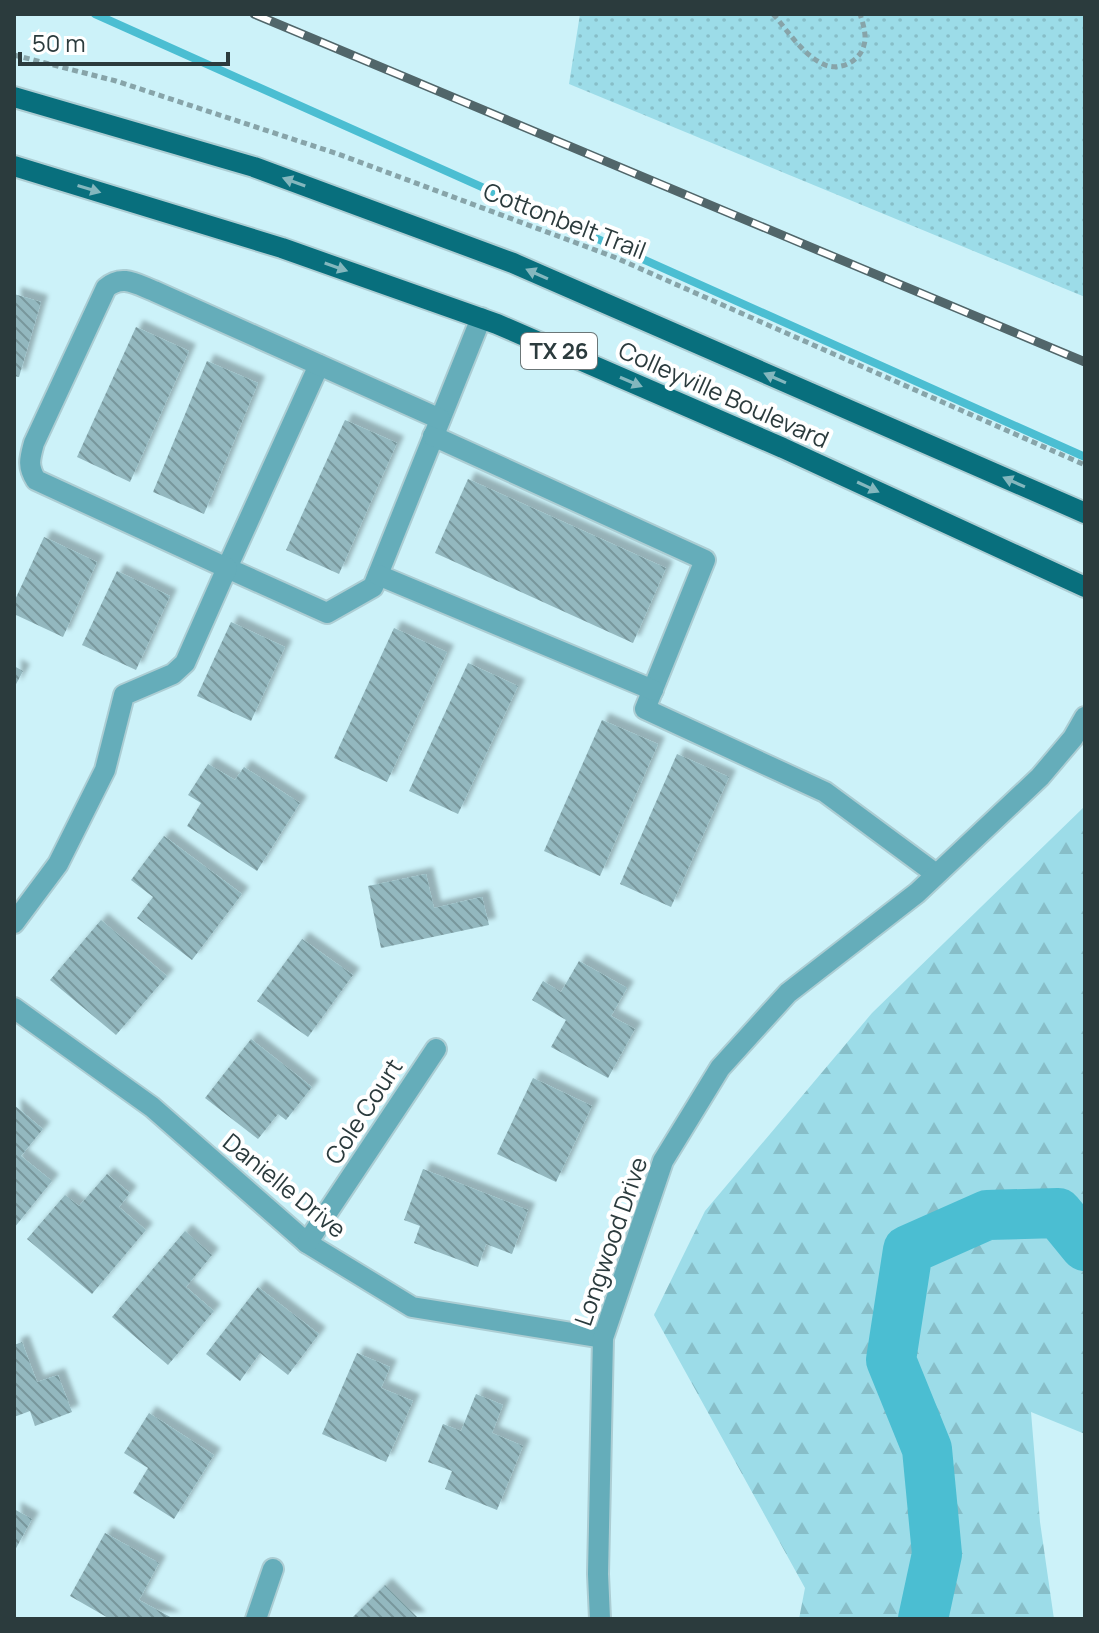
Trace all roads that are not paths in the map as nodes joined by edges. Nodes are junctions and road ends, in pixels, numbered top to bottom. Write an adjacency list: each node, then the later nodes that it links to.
1 (14, 97): 6 (main road, Colleyville Boulevard / TX 26, one-way to 1)
2 (14, 166): 3 (main road, Colleyville Boulevard / TX 26, one-way to 3)
3 (481, 318): 5 (street); 9 (main road, Colleyville Boulevard / TX 26, one-way to 9)
4 (319, 365): 5 (street); 7 (street); 7 (street)
5 (436, 427): 8 (street); 10 (street)
6 (1085, 513)
7 (227, 568): 8 (street); 13 (street)
8 (378, 575): 10 (street)
9 (1085, 587)
10 (653, 690): 12 (street)
11 (1085, 717): 12 (street, Longwood Drive)
12 (936, 874): 17 (street, Longwood Drive)
13 (14, 923)
14 (14, 1008): 16 (street, Danielle Drive)
15 (436, 1049): 16 (street, Cole Court)
16 (307, 1243): 17 (street, Danielle Drive)
17 (603, 1338): 20 (street, Longwood Drive)
18 (273, 1569): 19 (street)
19 (256, 1619)
20 (600, 1619)

